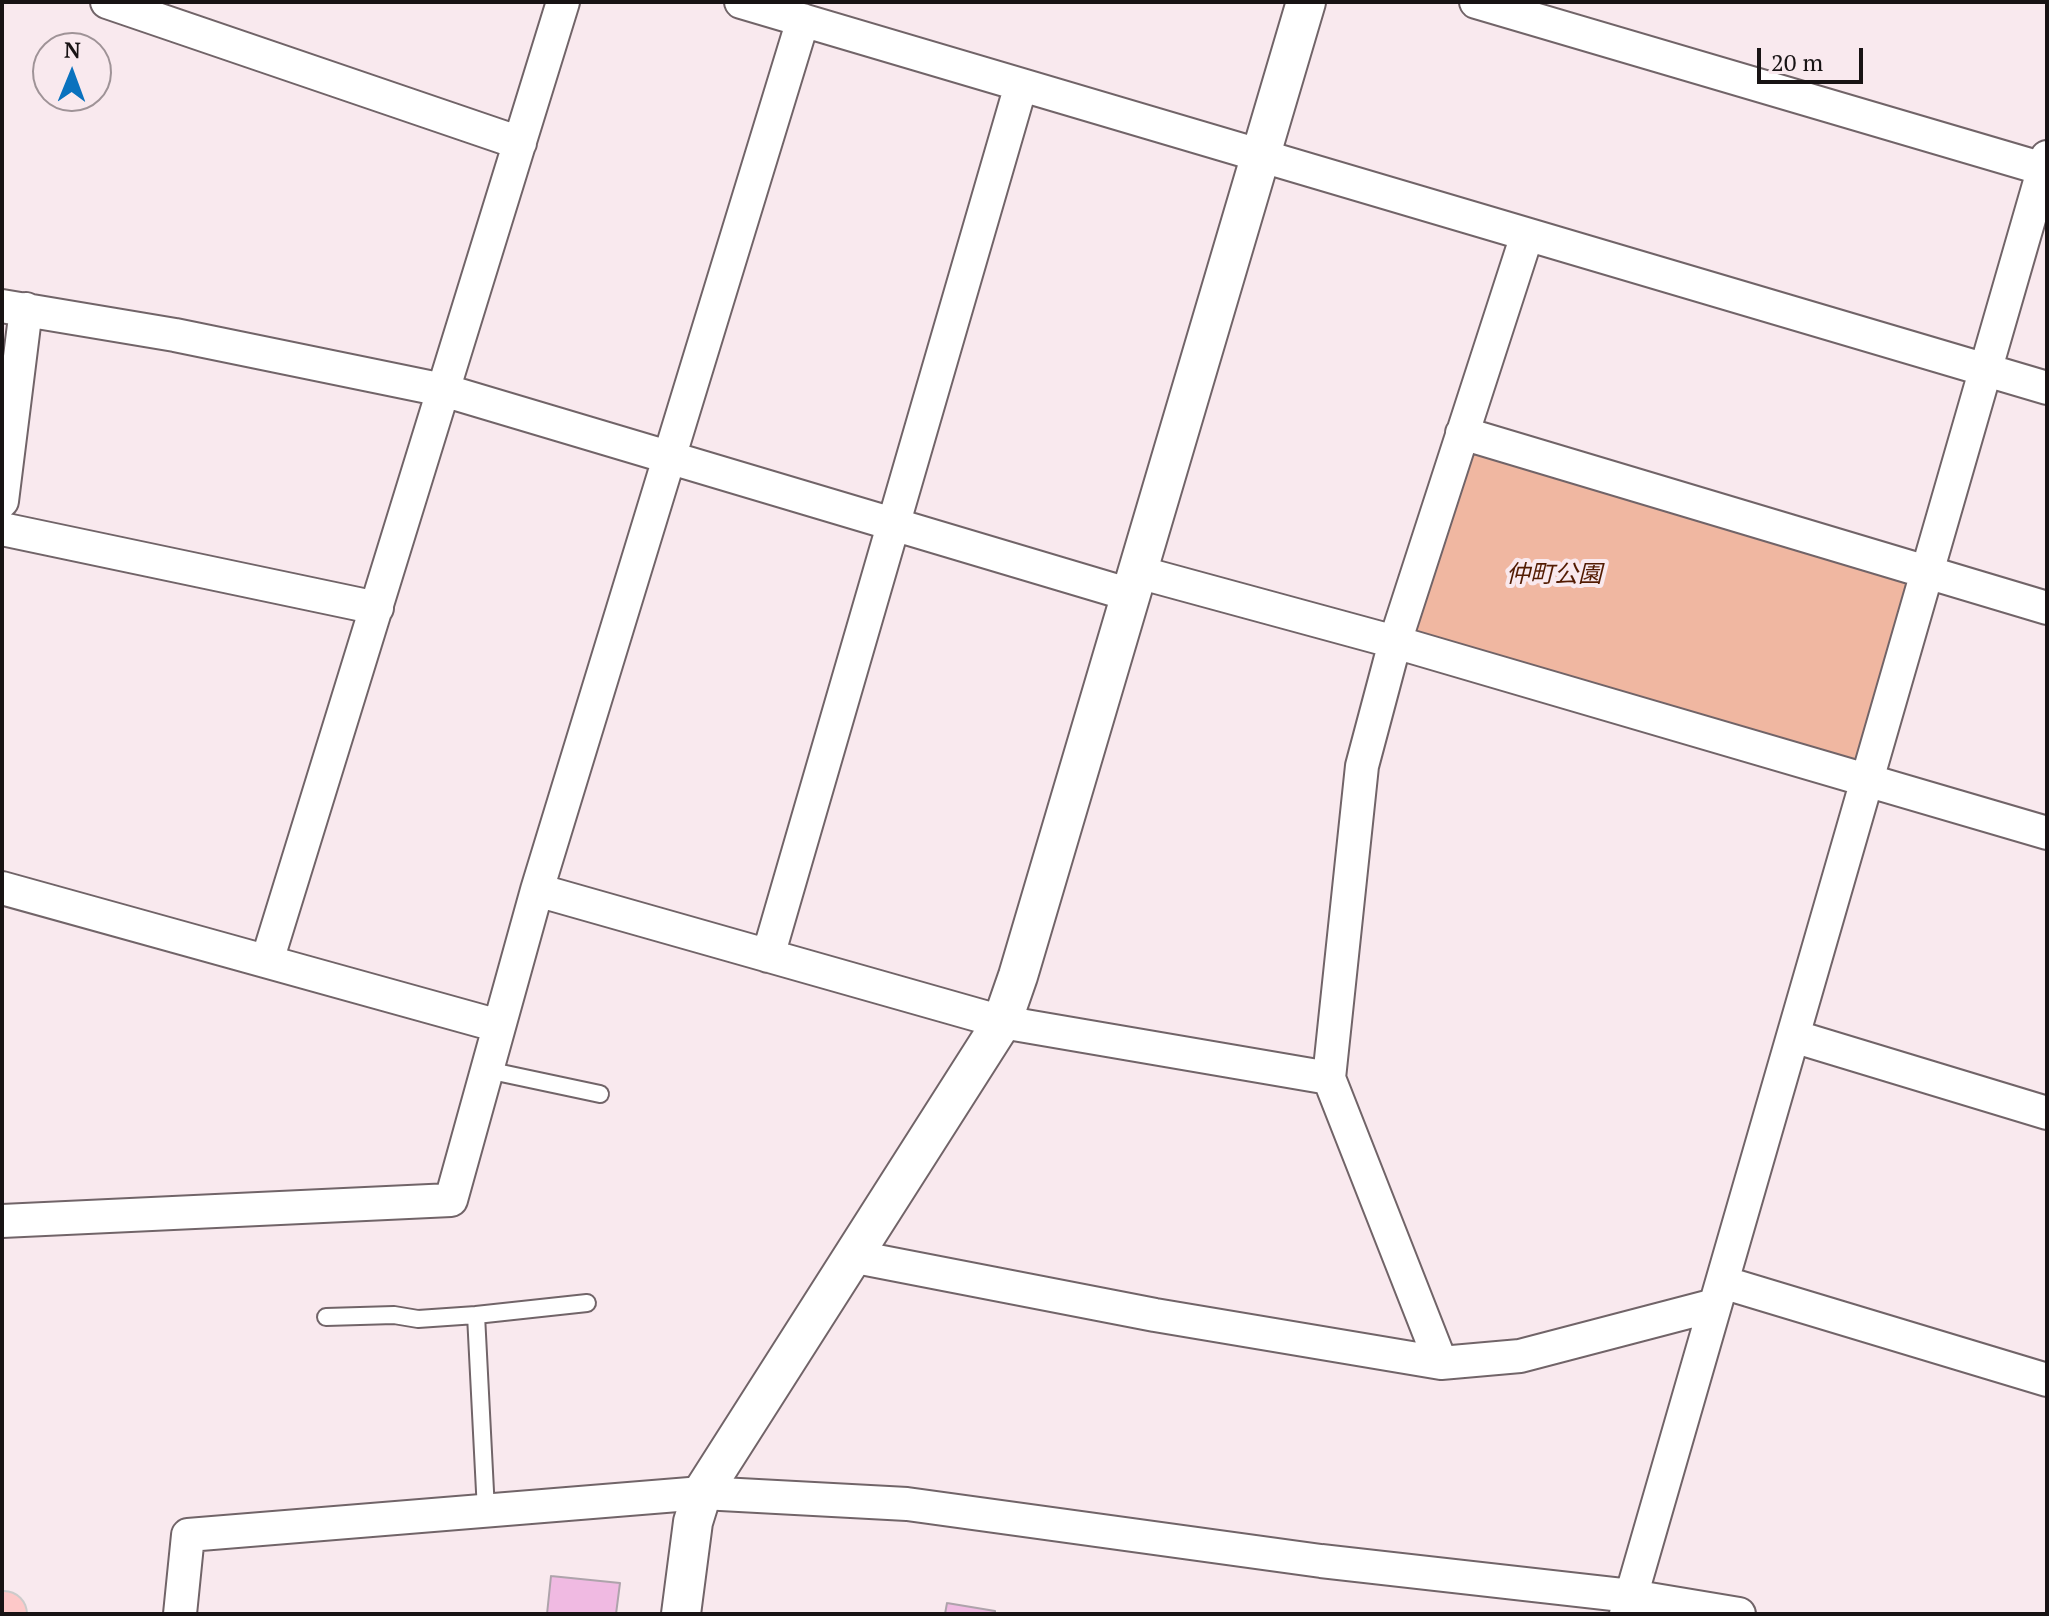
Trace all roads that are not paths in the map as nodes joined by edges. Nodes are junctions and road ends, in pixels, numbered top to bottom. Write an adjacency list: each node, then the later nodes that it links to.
1 (107, 2): 8 (street)
2 (563, 2): 8 (street)
3 (741, 2): 6 (street)
4 (1306, 2): 9 (street)
5 (1476, 2): 10 (street)
6 (803, 20): 7 (street); 17 (street)
7 (1021, 85): 9 (street); 19 (street)
8 (520, 143): 15 (street)
9 (1262, 156): 11 (street); 22 (street)
10 (2046, 165): 13 (street)
11 (1527, 235): 13 (street); 16 (street)
12 (14, 308): 15 (street); 18 (street)
13 (1985, 370): 14 (street); 21 (street)
14 (2047, 388)
15 (443, 390): 17 (street); 23 (street)
16 (1462, 433): 21 (street); 25 (street)
17 (668, 457): 19 (street); 29 (street)
18 (2, 501)
19 (894, 524): 22 (street); 30 (street)
20 (2, 529): 23 (street)
21 (1927, 572): 24 (street); 26 (street)
22 (1135, 584): 25 (street); 32 (street)
23 (377, 608): 31 (street)
24 (2047, 608)
25 (1395, 642): 26 (street); 36 (street)
26 (1866, 781): 27 (street); 34 (street)
27 (2047, 833)
28 (2, 888): 31 (street)
29 (537, 890): 30 (street); 33 (street)
30 (768, 956): 32 (street)
31 (267, 961): 33 (street)
32 (1002, 1022): 36 (street); 40 (street)
33 (499, 1026): 35 (street)
34 (1793, 1036): 38 (street); 41 (street)
35 (487, 1070): 37 (lane); 39 (street)
36 (1329, 1078): 45 (street)
37 (600, 1094)
38 (2047, 1113)
39 (2, 1221)
40 (851, 1256): 45 (street); 47 (street)
41 (1719, 1293): 45 (street); 46 (street); 49 (street)
42 (587, 1303): 43 (lane)
43 (476, 1315): 44 (lane); 48 (lane)
44 (326, 1317)
45 (1441, 1363)
46 (2047, 1380)
47 (702, 1493): 48 (street); 49 (street); 51 (street)
48 (486, 1511): 50 (street)
49 (1629, 1605): 52 (street)
50 (180, 1614)
51 (681, 1614)
52 (1739, 1614)

